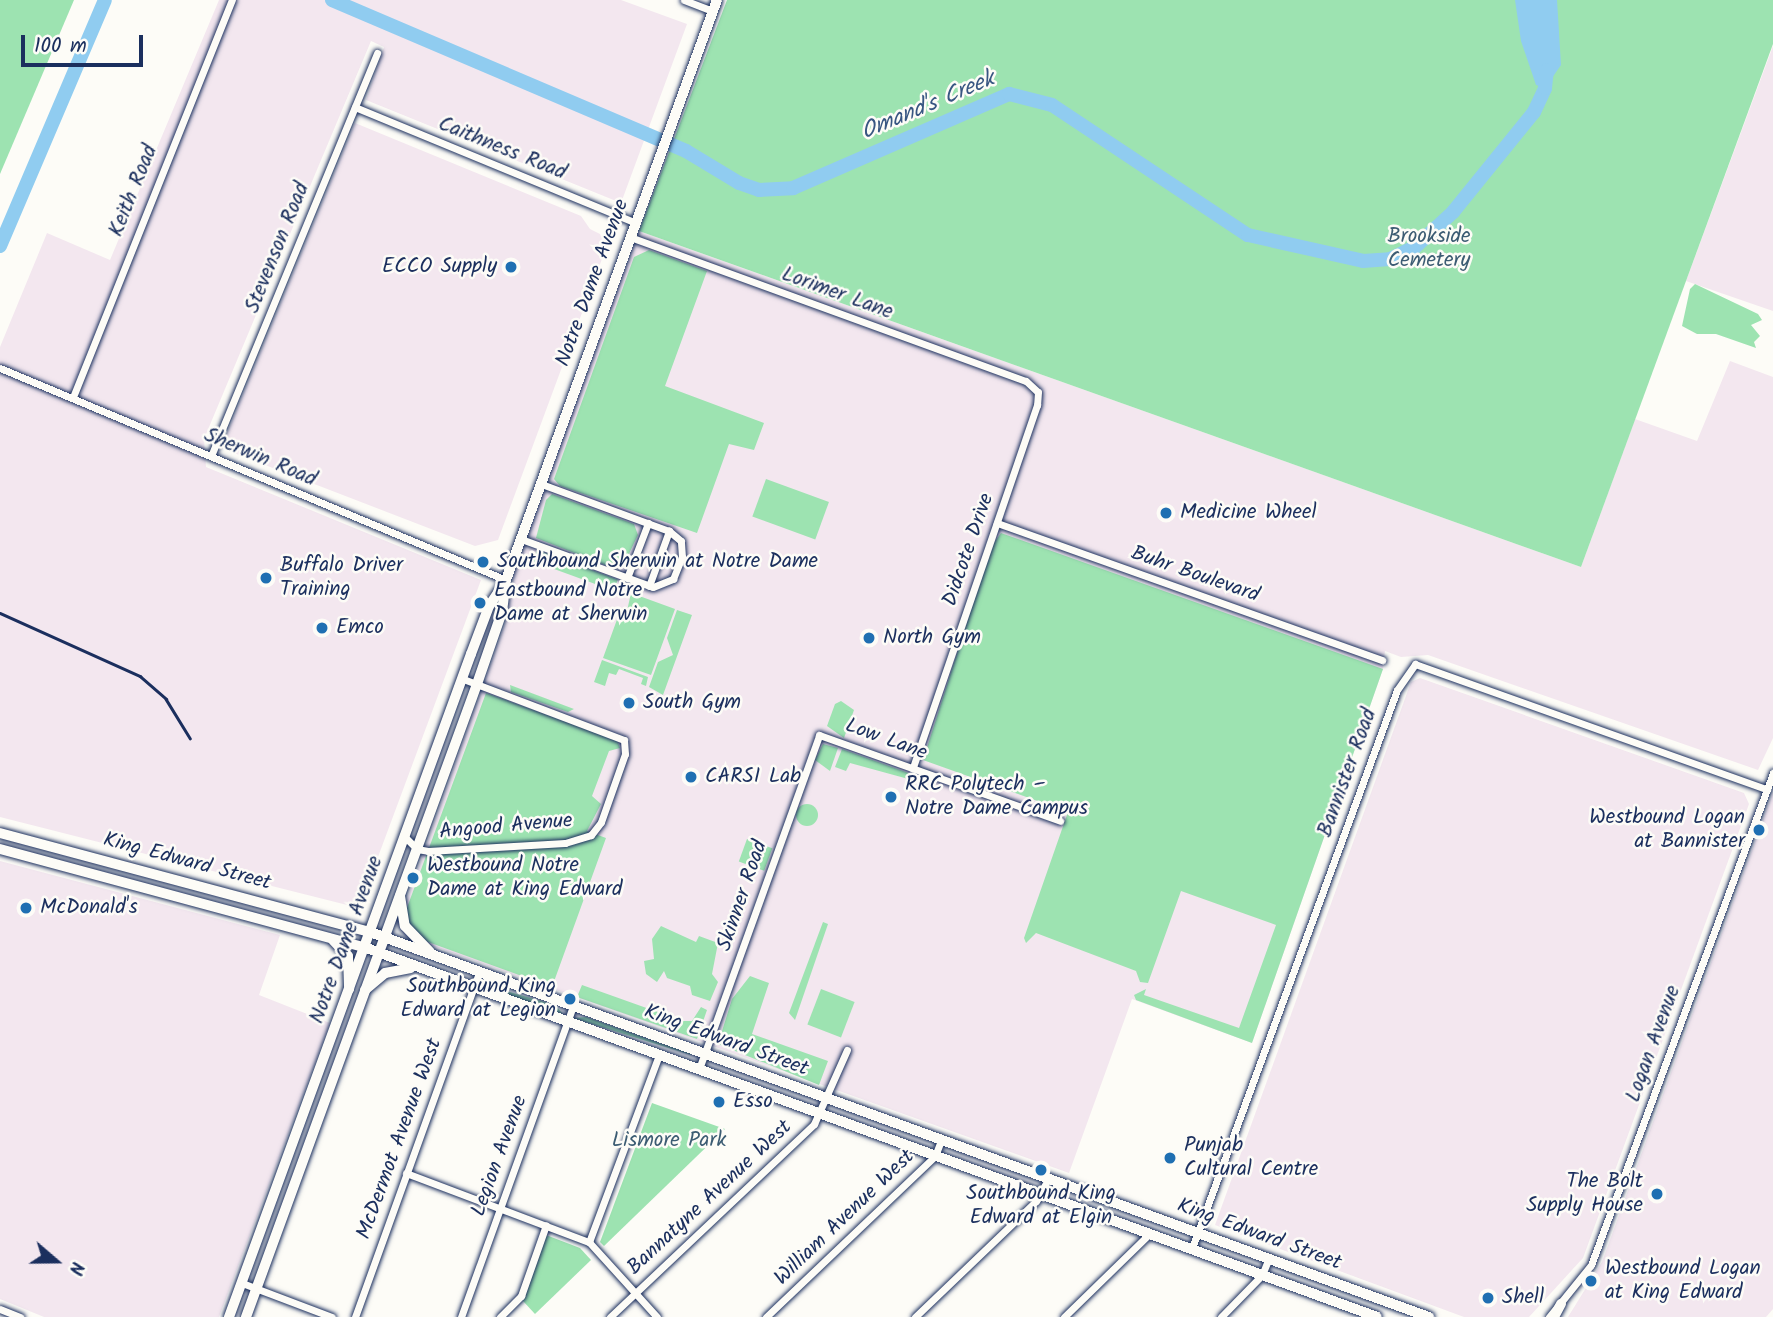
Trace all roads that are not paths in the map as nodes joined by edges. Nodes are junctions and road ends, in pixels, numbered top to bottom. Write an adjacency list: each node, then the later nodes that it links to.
1 (232, 0): 11 (street, Keith Road)
2 (684, 0): 4 (street)
3 (717, 0): 4 (street, Notre Dame Avenue)
4 (713, 11): 7 (street, Notre Dame Avenue)
5 (377, 53): 6 (street, Stevenson Road)
6 (355, 107): 7 (street, Caithness Road); 12 (street, Stevenson Road)
7 (636, 223): 8 (street, Notre Dame Avenue)
8 (631, 237): 10 (street, Lorimer Lane); 13 (street, Notre Dame Avenue)
9 (0, 368): 11 (street, Sherwin Road)
10 (1031, 384): 15 (street, Didcote Drive)
11 (73, 397): 12 (street, Sherwin Road)
12 (211, 456): 19 (street, Sherwin Road)
13 (541, 484): 14 (street); 17 (street, Notre Dame Avenue)
14 (648, 523): 16 (street); 18 (street)
15 (997, 523): 21 (street, Buhr Boulevard); 27 (street, Didcote Drive)
16 (669, 531): 20 (street); 20 (street)
17 (521, 539): 18 (street); 19 (street, Notre Dame Avenue)
18 (627, 578): 20 (street)
19 (506, 580): 22 (street, Notre Dame Avenue); 23 (street, Notre Dame Avenue)
20 (649, 586)
21 (1382, 660)
22 (463, 679): 23 (street, Angood Avenue); 24 (street, Notre Dame Avenue)
23 (477, 684): 25 (street, Notre Dame Avenue); 35 (street, Angood Avenue)
24 (447, 722): 25 (street); 32 (street, Notre Dame Avenue)
25 (461, 727): 35 (street, Notre Dame Avenue)
26 (819, 734): 27 (street, Low Lane); 52 (street, Skinner Road)
27 (913, 768): 30 (street, Low Lane)
28 (1773, 772): 29 (street, Logan Avenue)
29 (1767, 789): 65 (street, Bannister Road); 73 (street, Logan Avenue)
30 (1060, 821)
31 (0, 832): 33 (main road, King Edward Street)
32 (405, 837): 35 (street, Angood Avenue); 38 (street, Notre Dame Avenue)
33 (26, 839): 36 (main road); 38 (main road, King Edward Street)
34 (0, 849): 36 (main road, King Edward Street)
35 (417, 849): 37 (street, Notre Dame Avenue)
36 (21, 855): 40 (main road, King Edward Street)
37 (400, 896): 39 (street, Notre Dame Avenue); 43 (main road)
38 (370, 932): 39 (main road, King Edward Street); 41 (street, Notre Dame Avenue)
39 (385, 937): 42 (street, Notre Dame Avenue); 43 (main road, King Edward Street)
40 (331, 939): 41 (main road, King Edward Street); 47 (main road)
41 (364, 947): 42 (main road, King Edward Street); 47 (street, Notre Dame Avenue)
42 (379, 953): 44 (main road, King Edward Street); 48 (street, Notre Dame Avenue)
43 (435, 956): 45 (main road, King Edward Street)
44 (423, 969): 46 (main road, King Edward Street); 48 (main road)
45 (479, 972): 46 (street, McDermot Avenue West); 49 (main road, King Edward Street)
46 (473, 988): 50 (main road, King Edward Street); 59 (street, McDermot Avenue West)
47 (349, 989): 70 (street, Notre Dame Avenue)
48 (365, 990): 71 (street, Notre Dame Avenue)
49 (573, 1006): 50 (street, Legion Avenue); 52 (main road, King Edward Street)
50 (567, 1022): 53 (main road, King Edward Street); 62 (street, Legion Avenue)
51 (847, 1050): 55 (street, Bannatyne Avenue West)
52 (705, 1053): 54 (street, Skinner Road); 55 (main road, King Edward Street)
53 (659, 1055): 54 (main road, King Edward Street); 66 (street)
54 (699, 1069): 56 (main road, King Edward Street)
55 (827, 1098): 56 (street, Bannatyne Avenue West); 57 (main road, King Edward Street)
56 (820, 1115): 58 (main road, King Edward Street); 72 (street, Bannatyne Avenue West)
57 (941, 1140): 58 (street, William Avenue West); 60 (main road, King Edward Street)
58 (935, 1156): 61 (main road, King Edward Street); 84 (street, William Avenue West)
59 (406, 1173): 62 (street); 79 (street, McDermot Avenue West)
60 (1048, 1179): 61 (street); 65 (main road, King Edward Street)
61 (1041, 1195): 64 (main road, King Edward Street); 85 (street)
62 (500, 1208): 63 (street); 80 (street, Legion Avenue)
63 (546, 1225): 66 (street); 81 (street)
64 (1150, 1233): 67 (main road, King Edward Street); 86 (street)
65 (1197, 1234): 67 (street, Bannister Road); 68 (main road, King Edward Street)
66 (589, 1242): 72 (street)
67 (1192, 1248): 69 (main road, King Edward Street)
68 (1268, 1259): 69 (street); 89 (main road, King Edward Street)
69 (1262, 1275): 87 (street); 88 (main road, King Edward Street)
70 (242, 1283): 71 (street); 76 (street, Notre Dame Avenue)
71 (257, 1289): 77 (street, Notre Dame Avenue); 78 (street)
72 (634, 1293): 82 (street, Bannatyne Avenue West); 83 (street)
73 (1561, 1304): 90 (street, Logan Avenue); 91 (main road)
74 (0, 1308): 75 (street)
75 (20, 1317)
76 (229, 1317)
77 (246, 1317)
78 (332, 1317)
79 (355, 1317)
80 (461, 1317)
81 (500, 1317)
82 (610, 1317)
83 (657, 1317)
84 (766, 1317)
85 (915, 1317)
86 (1064, 1317)
87 (1221, 1317)
88 (1377, 1317)
89 (1429, 1317)
90 (1549, 1317)
91 (1554, 1317)

